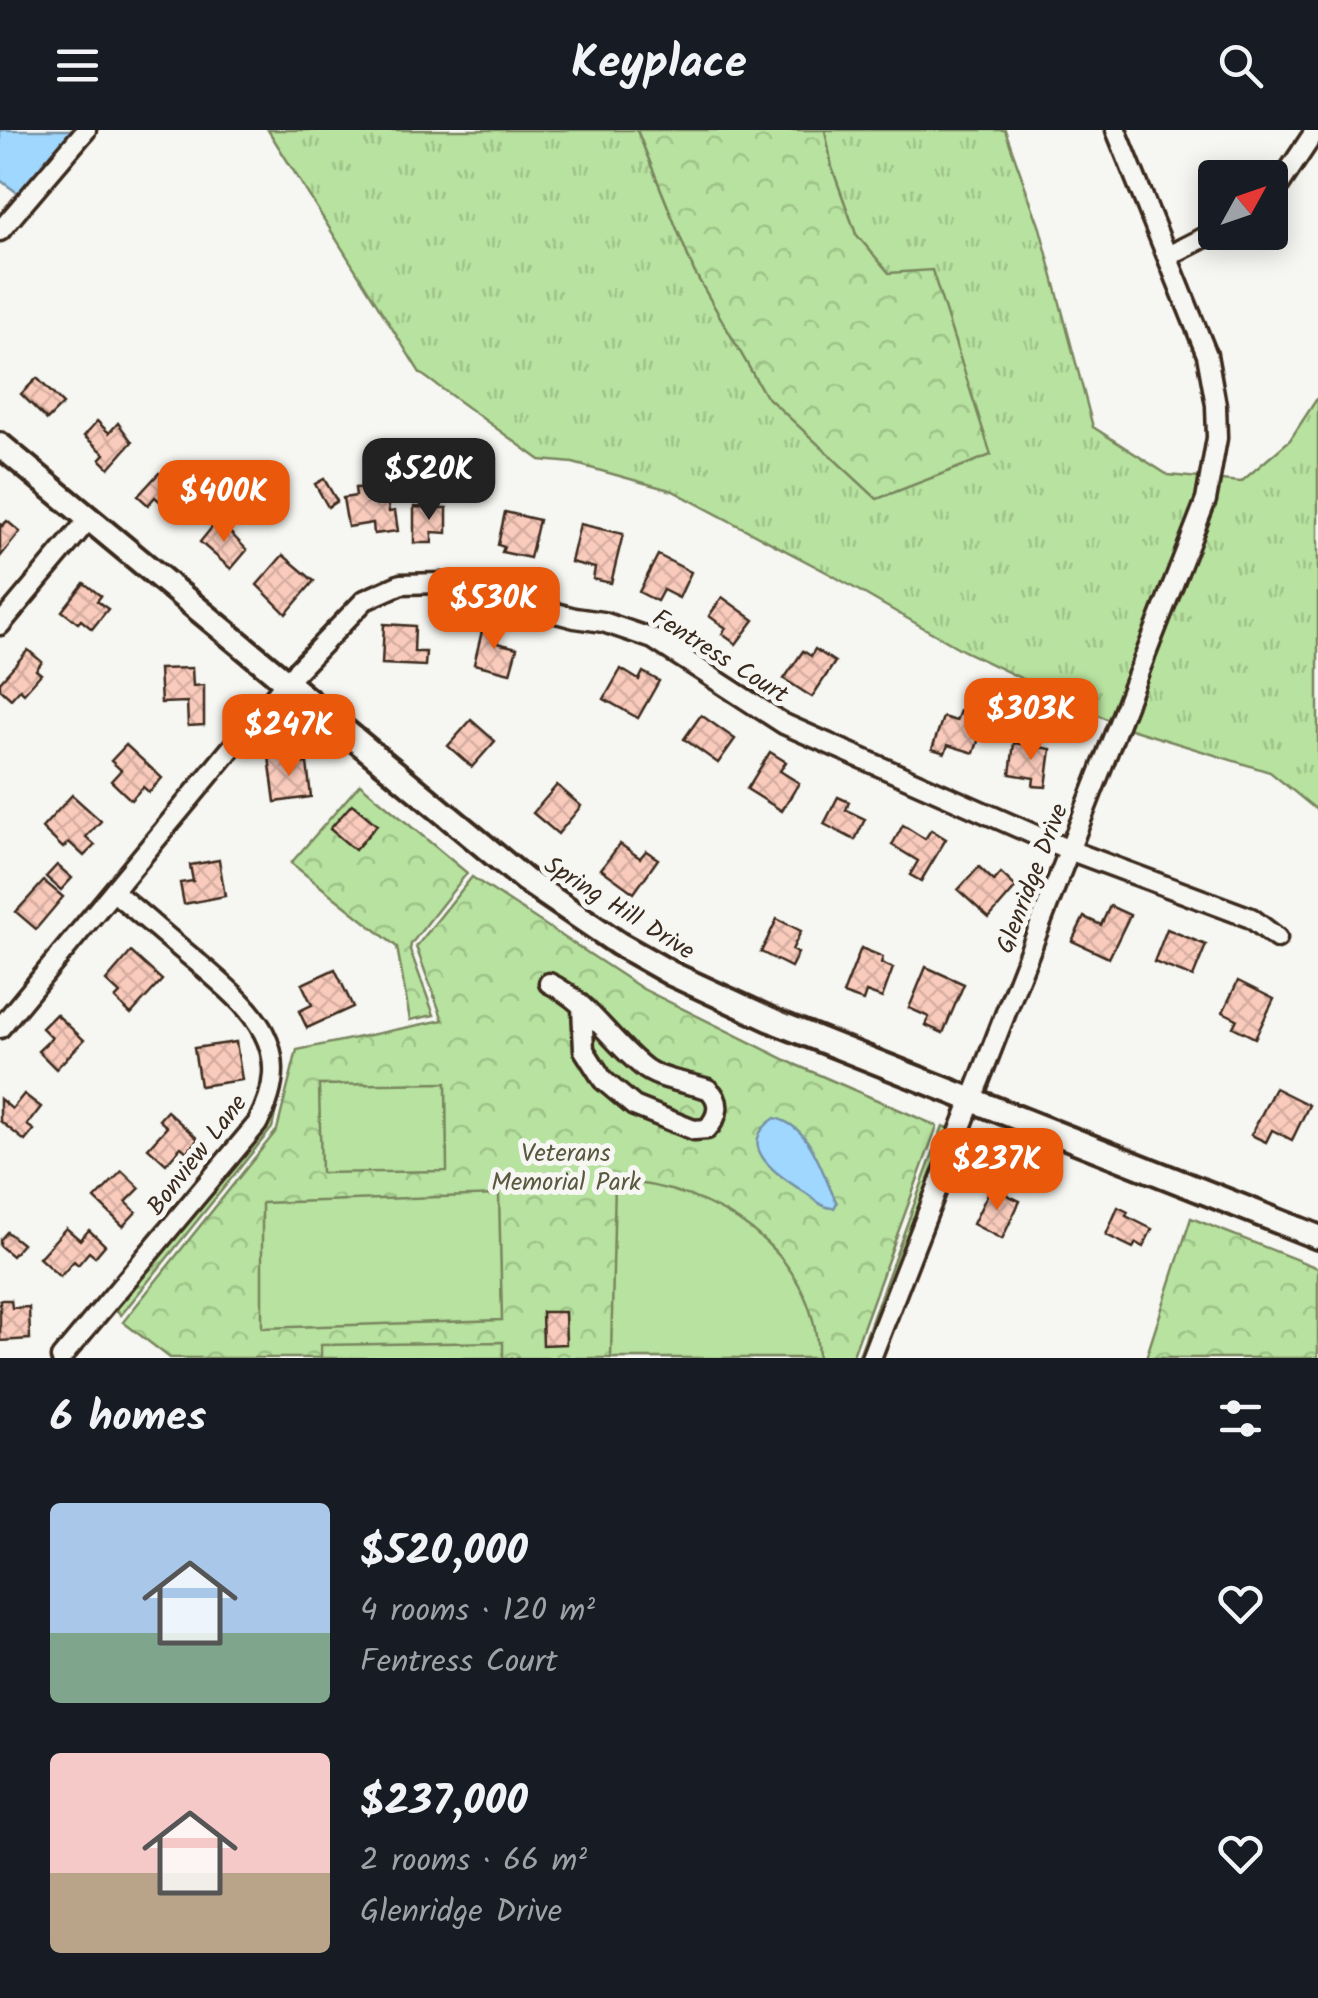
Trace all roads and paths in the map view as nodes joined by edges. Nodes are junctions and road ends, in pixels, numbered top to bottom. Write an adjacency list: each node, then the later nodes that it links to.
1 (86, 130): 5 (street)
2 (1116, 130): 7 (street, Glenridge Drive)
3 (1316, 130): 4 (street)
4 (1288, 172)
5 (0, 231)
6 (1198, 241): 7 (street)
7 (1168, 256): 12 (street, Glenridge Drive)
8 (0, 445): 9 (main road, Spring Hill Drive)
9 (89, 518): 10 (street); 11 (main road, Spring Hill Drive)
10 (0, 624)
11 (286, 682): 12 (street, Fentress Court); 13 (street, Fentress Court); 18 (main road, Spring Hill Drive)
12 (1069, 850): 14 (street, Fentress Court); 18 (street, Glenridge Drive)
13 (114, 892): 17 (street, Fentress Court); 20 (street, Bonview Lane)
14 (1277, 938)
15 (550, 983): 16 (street)
16 (582, 1007): 16 (street)
17 (0, 1028)
18 (971, 1101): 19 (main road, Spring Hill Drive); 21 (street, Glenridge Drive)
19 (1318, 1236)
20 (61, 1358)
21 (871, 1358)

